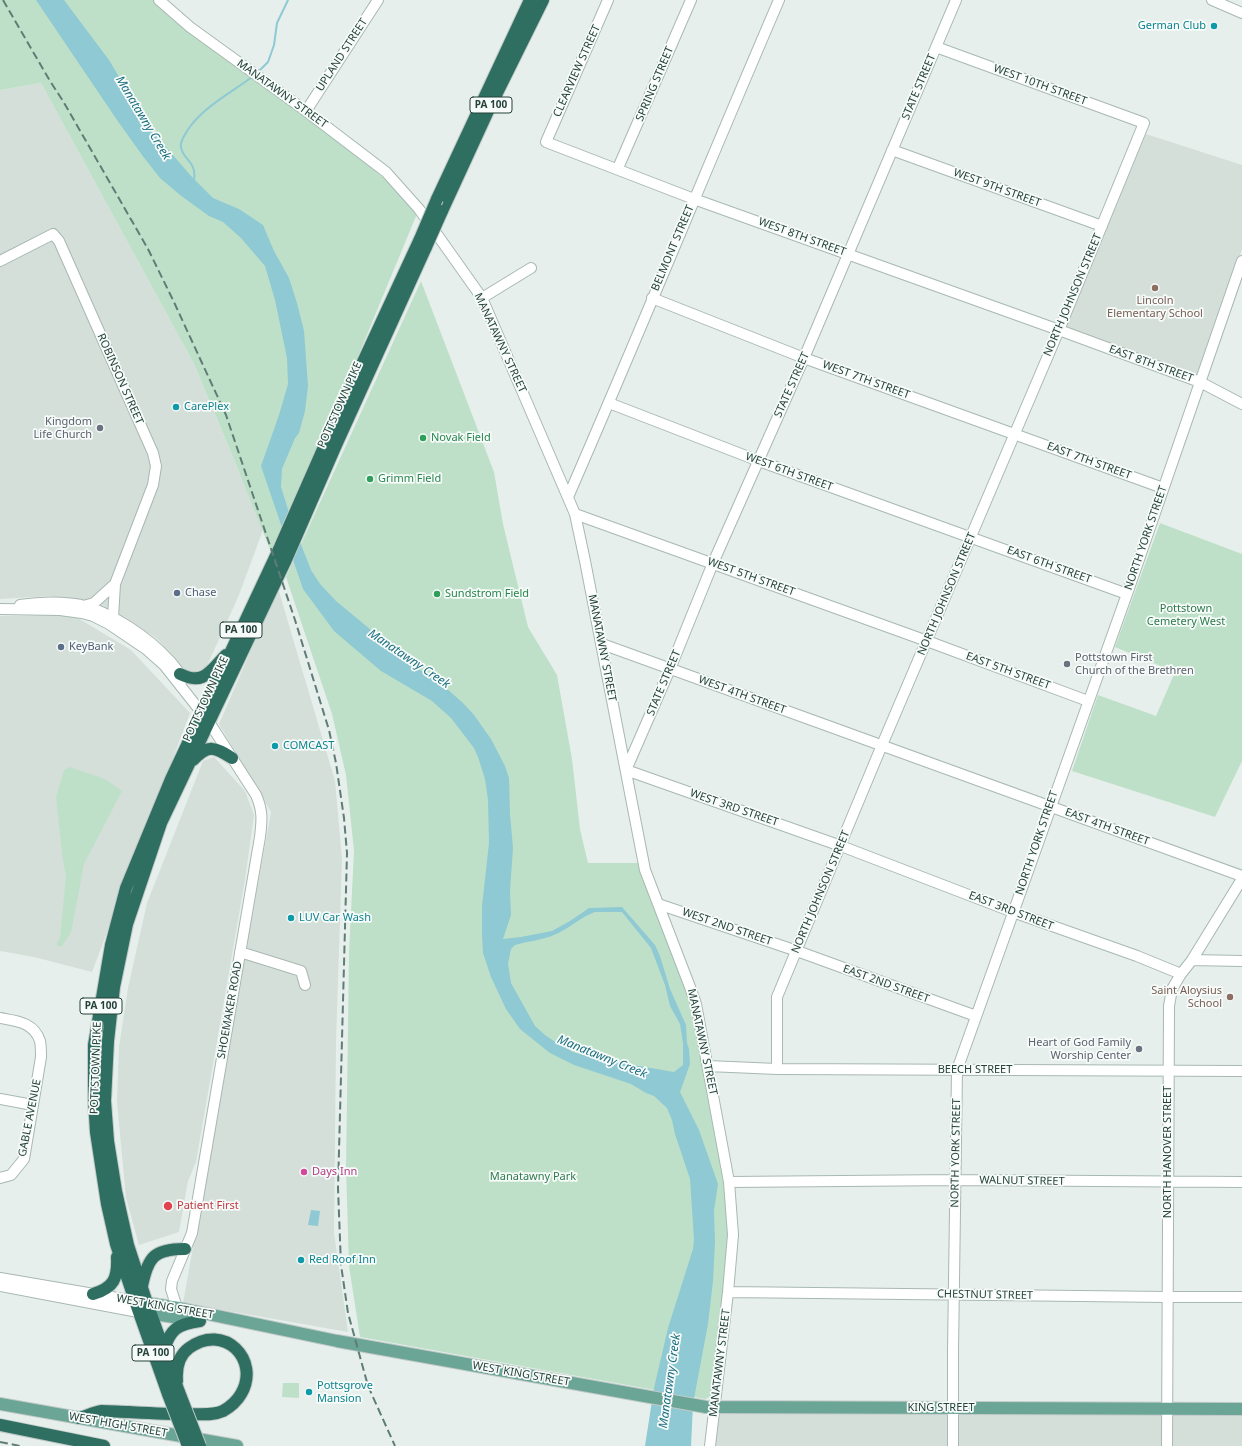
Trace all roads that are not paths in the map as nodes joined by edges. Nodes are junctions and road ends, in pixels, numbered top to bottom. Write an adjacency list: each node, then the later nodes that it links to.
1 (159, 0): 12 (street, MANATAWNY STREET)
2 (378, 0): 12 (street, UPLAND STREET)
3 (530, 0): 19 (highway, POTTSTOWN PIKE / PA 100, bridge)
4 (543, 0): 19 (highway, POTTSTOWN PIKE / PA 100, bridge)
5 (608, 0): 14 (street, CLEARVIEW STREET)
6 (691, 0): 16 (street, SPRING STREET)
7 (779, 0): 17 (street, BELMONT STREET)
8 (956, 0): 11 (street, STATE STREET)
9 (1212, 0): 10 (street)
10 (1242, 12)
11 (936, 47): 13 (street, WEST 10TH STREET); 15 (street, STATE STREET)
12 (306, 111): 24 (street, MANATAWNY STREET)
13 (1144, 124): 18 (street, NORTH JOHNSON STREET)
14 (546, 142): 16 (street, WEST 8TH STREET)
15 (892, 150): 18 (street, WEST 9TH STREET); 20 (street, STATE STREET)
16 (618, 168): 17 (street, WEST 8TH STREET)
17 (694, 199): 20 (street, WEST 8TH STREET); 25 (street, BELMONT STREET)
18 (1102, 226): 26 (street, NORTH JOHNSON STREET)
19 (423, 243): 45 (highway, POTTSTOWN PIKE / PA 100); 49 (highway, POTTSTOWN PIKE / PA 100)
20 (848, 254): 26 (street, WEST 8TH STREET); 27 (street, STATE STREET)
21 (0, 261): 38 (street, ROBINSON STREET)
22 (1242, 261): 28 (street, NORTH YORK STREET)
23 (531, 268): 24 (street)
24 (482, 298): 34 (street, MANATAWNY STREET)
25 (652, 298): 27 (street, WEST 7TH STREET); 29 (street, BELMONT STREET)
26 (1059, 330): 28 (street, EAST 8TH STREET); 31 (street, NORTH JOHNSON STREET)
27 (804, 358): 31 (street, WEST 7TH STREET); 32 (street, STATE STREET)
28 (1200, 382): 30 (street, EAST 8TH STREET); 33 (street, NORTH YORK STREET)
29 (609, 403): 32 (street, WEST 6TH STREET); 34 (street, BELMONT STREET)
30 (1242, 404)
31 (1014, 434): 33 (street, EAST 7TH STREET); 36 (street, NORTH JOHNSON STREET)
32 (759, 462): 36 (street, WEST 6TH STREET); 37 (street, STATE STREET)
33 (1163, 488): 39 (street, NORTH YORK STREET)
34 (568, 497): 35 (street, MANATAWNY STREET)
35 (575, 514): 37 (street, WEST 5TH STREET); 44 (street, MANATAWNY STREET)
36 (971, 537): 39 (street, EAST 6TH STREET); 43 (street, NORTH JOHNSON STREET)
37 (713, 564): 43 (street, WEST 5TH STREET); 46 (street, STATE STREET)
38 (115, 584): 40 (street, ROBINSON STREET); 42 (street, ROBINSON STREET)
39 (1126, 594): 48 (street, NORTH YORK STREET)
40 (82, 606): 41 (street, SHOEMAKER ROAD); 42 (street, SHOEMAKER ROAD)
41 (0, 608): 42 (street, SHOEMAKER ROAD)
42 (111, 621): 47 (street, SHOEMAKER ROAD); 49 (street, SHOEMAKER ROAD)
43 (927, 641): 48 (street, EAST 5TH STREET); 50 (street, NORTH JOHNSON STREET)
44 (602, 644): 46 (street, WEST 4TH STREET); 53 (street, MANATAWNY STREET)
45 (232, 649): 47 (highway); 49 (highway, POTTSTOWN PIKE / PA 100)
46 (670, 669): 50 (street, WEST 4TH STREET); 53 (street, STATE STREET)
47 (180, 674): 49 (street, SHOEMAKER ROAD)
48 (1088, 700): 54 (street, NORTH YORK STREET)
49 (205, 714): 51 (street, SHOEMAKER ROAD); 52 (highway, POTTSTOWN PIKE / PA 100); 79 (highway, POTTSTOWN PIKE / PA 100)
50 (882, 745): 54 (street, EAST 4TH STREET); 55 (street, NORTH JOHNSON STREET)
51 (232, 758): 52 (highway); 60 (street, SHOEMAKER ROAD)
52 (189, 764): 83 (highway, POTTSTOWN PIKE / PA 100)
53 (626, 770): 55 (street, WEST 3RD STREET); 57 (street, MANATAWNY STREET)
54 (1050, 806): 56 (street, EAST 4TH STREET); 58 (street, NORTH YORK STREET)
55 (841, 846): 58 (street, EAST 3RD STREET); 59 (street, NORTH JOHNSON STREET)
56 (1242, 878): 61 (street, NORTH HANOVER STREET)
57 (658, 904): 59 (street, WEST 2ND STREET); 67 (street, MANATAWNY STREET)
58 (1013, 912): 63 (street, EAST 3RD STREET); 65 (street, NORTH YORK STREET)
59 (797, 951): 65 (street, EAST 2ND STREET); 68 (street, NORTH JOHNSON STREET)
60 (240, 952): 64 (street); 80 (street, SHOEMAKER ROAD)
61 (1192, 960): 62 (street); 63 (street, NORTH HANOVER STREET)
62 (1242, 961)
63 (1181, 974): 70 (street, NORTH HANOVER STREET)
64 (305, 985)
65 (976, 1016): 69 (street, NORTH YORK STREET)
66 (0, 1018): 73 (street, GABLE AVENUE)
67 (708, 1066): 68 (street, BEECH STREET); 76 (street, MANATAWNY STREET)
68 (777, 1069): 69 (street, BEECH STREET)
69 (957, 1070): 70 (street, BEECH STREET); 75 (street, NORTH YORK STREET)
70 (1168, 1070): 71 (street, BEECH STREET); 77 (street, NORTH HANOVER STREET)
71 (1242, 1071)
72 (0, 1099): 73 (street)
73 (33, 1104): 74 (street, GABLE AVENUE)
74 (0, 1178)
75 (956, 1180): 76 (street, WALNUT STREET); 77 (street, WALNUT STREET); 86 (street, NORTH YORK STREET)
76 (729, 1182): 84 (street, MANATAWNY STREET)
77 (1168, 1182): 78 (street, WALNUT STREET); 87 (street, NORTH HANOVER STREET)
78 (1242, 1182)
79 (116, 1244): 85 (highway); 89 (highway, POTTSTOWN PIKE / PA 100)
80 (185, 1249): 83 (highway); 90 (street, SHOEMAKER ROAD)
81 (0, 1278): 85 (street, WEST KING STREET)
82 (0, 1286): 89 (street, WEST KING STREET)
83 (142, 1287): 91 (highway, POTTSTOWN PIKE / PA 100)
84 (728, 1292): 86 (street, CHESTNUT STREET); 97 (street, MANATAWNY STREET)
85 (93, 1294): 89 (street, WEST KING STREET)
86 (954, 1294): 87 (street, CHESTNUT STREET); 98 (street, NORTH YORK STREET)
87 (1167, 1297): 88 (street, CHESTNUT STREET); 99 (street, NORTH HANOVER STREET)
88 (1242, 1297)
89 (136, 1306): 91 (main road, WEST KING STREET); 95 (highway, POTTSTOWN PIKE / PA 100)
90 (177, 1308): 91 (main road, WEST KING STREET); 93 (main road, WEST KING STREET)
91 (149, 1309): 92 (main road, WEST KING STREET); 94 (highway, POTTSTOWN PIKE / PA 100)
92 (200, 1321): 93 (main road, WEST KING STREET); 94 (highway)
93 (329, 1339): 97 (main road, WEST KING STREET)
94 (164, 1350): 95 (highway, POTTSTOWN PIKE / PA 100)
95 (175, 1391): 101 (highway); 104 (highway, POTTSTOWN PIKE / PA 100, bridge); 105 (highway, POTTSTOWN PIKE / PA 100, bridge)
96 (0, 1404): 101 (main road, WEST HIGH STREET)
97 (710, 1407): 98 (main road, KING STREET); 107 (street, MANATAWNY STREET)
98 (953, 1408): 99 (main road, KING STREET); 108 (street, NORTH YORK STREET)
99 (1167, 1410): 100 (main road, KING STREET); 109 (street, NORTH HANOVER STREET)
100 (1242, 1410)
101 (79, 1418): 106 (main road, WEST HIGH STREET)
102 (6, 1427): 103 (highway)
103 (104, 1446)
104 (188, 1446)
105 (200, 1446)
106 (237, 1446)
107 (710, 1446)
108 (953, 1446)
109 (1167, 1446)

